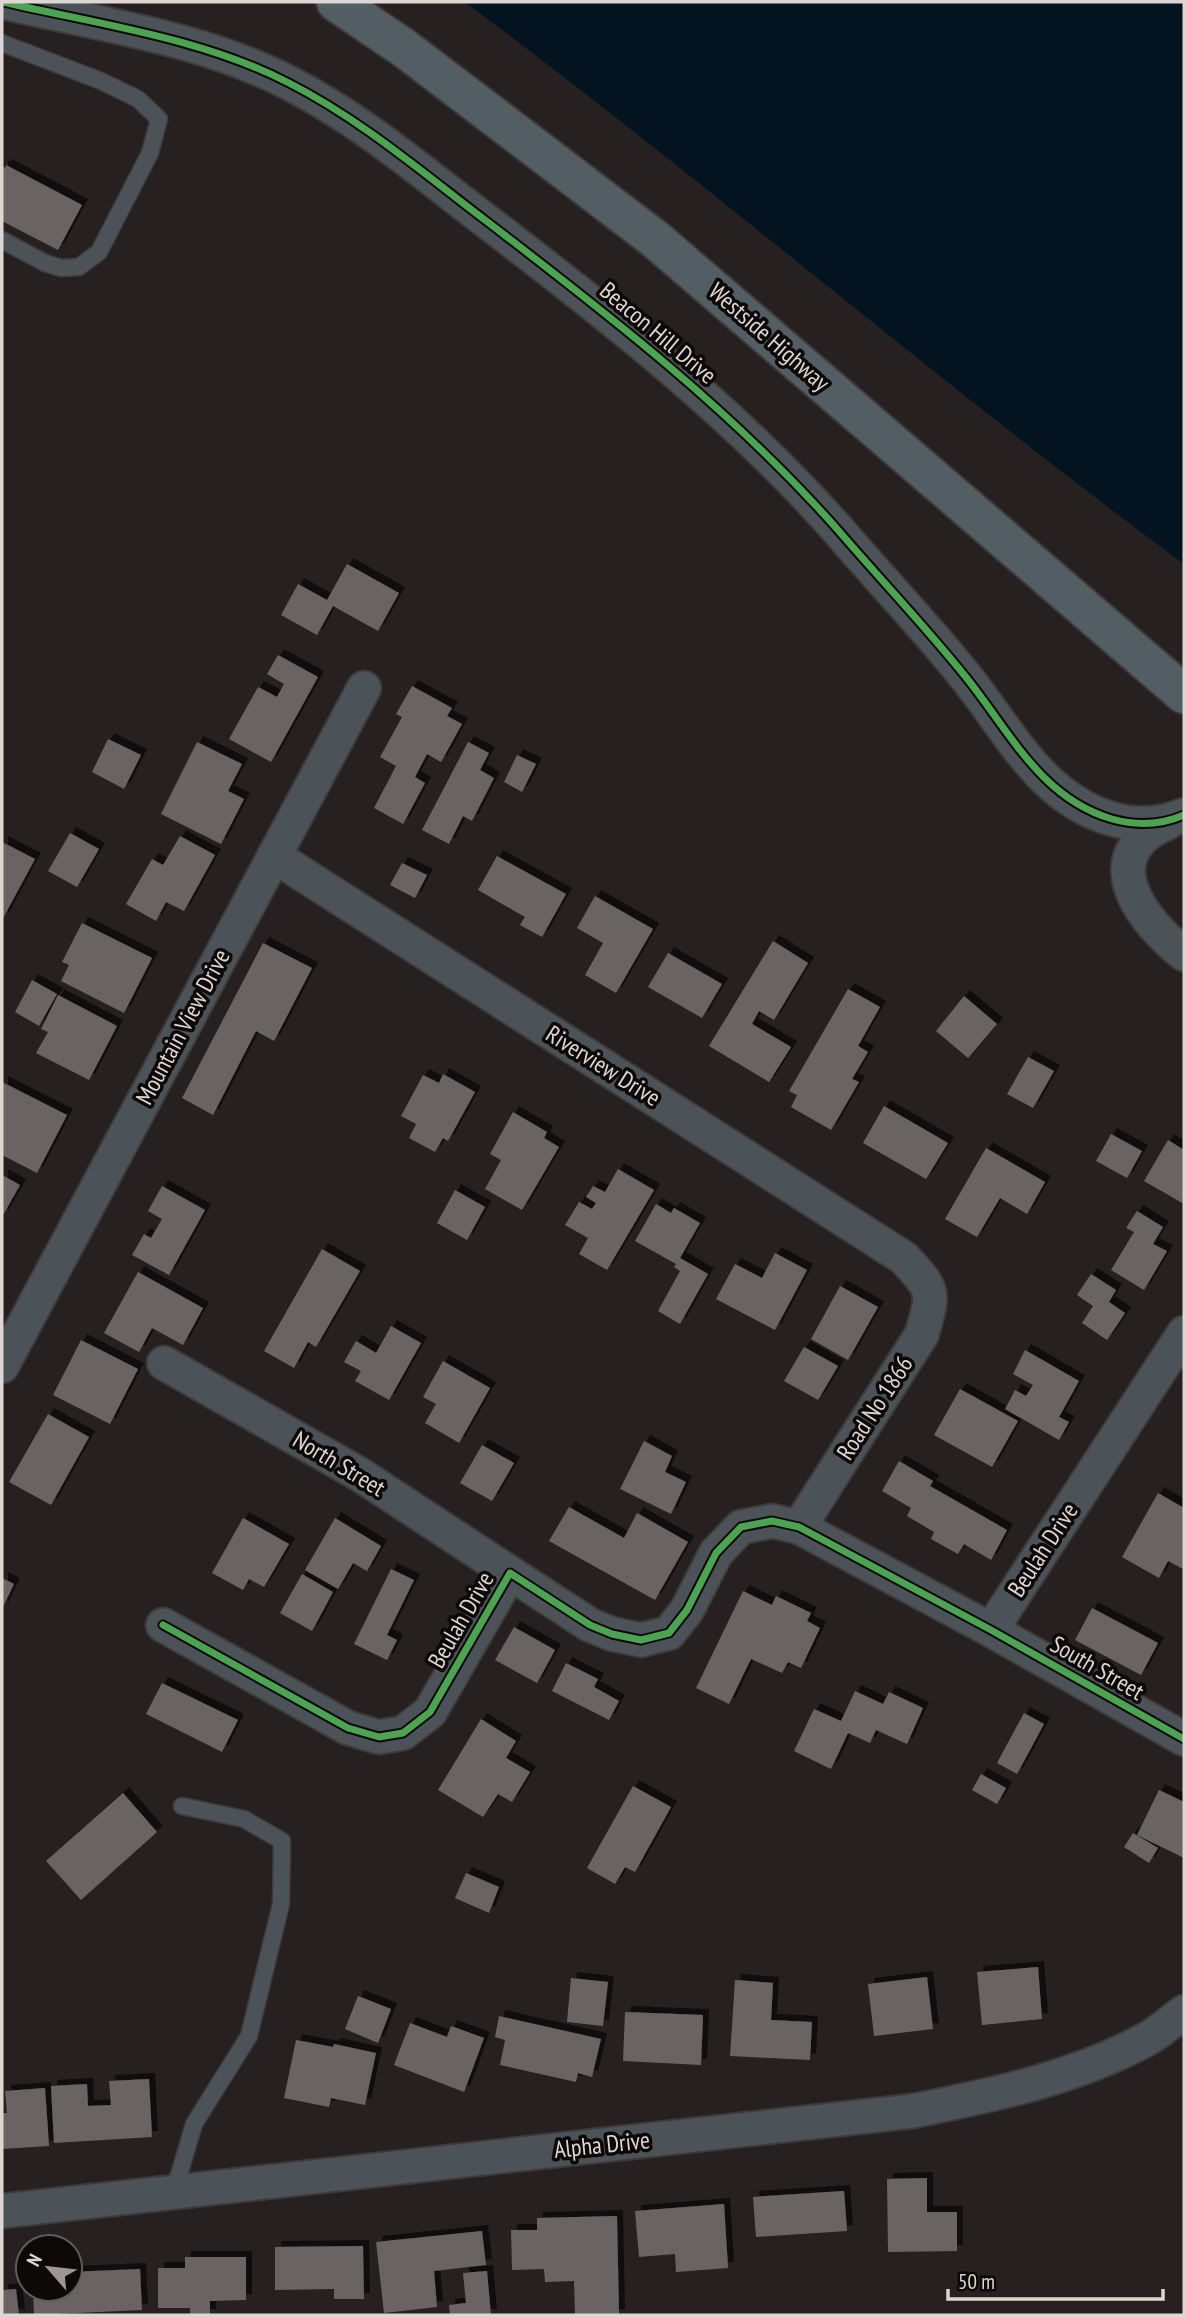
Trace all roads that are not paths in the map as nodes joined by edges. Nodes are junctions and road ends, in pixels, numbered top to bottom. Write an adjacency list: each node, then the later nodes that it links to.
1 (3, 2): 7 (street, Beacon Hill Drive)
2 (336, 2): 6 (main road, Westside Highway)
3 (2, 43): 4 (lane)
4 (2, 240)
5 (364, 688): 8 (street, Mountain View Drive)
6 (1184, 694)
7 (1176, 819): 9 (street)
8 (274, 856): 10 (street, Riverview Drive); 13 (street, Mountain View Drive)
9 (1184, 954)
10 (927, 1282): 14 (street, Road No 1866)
11 (1184, 1333): 17 (street, Beulah Drive)
12 (164, 1363): 15 (street, North Street)
13 (2, 1366)
14 (799, 1527): 15 (street, Beulah Drive); 17 (street, Beulah Drive)
15 (510, 1573): 16 (street, Beulah Drive)
16 (163, 1625)
17 (991, 1630): 18 (street, South Street)
18 (1184, 1739)
19 (182, 1806): 21 (lane)
20 (1184, 2012): 21 (street, Alpha Drive)
21 (174, 2192): 22 (street, Alpha Drive)
22 (2, 2211)

